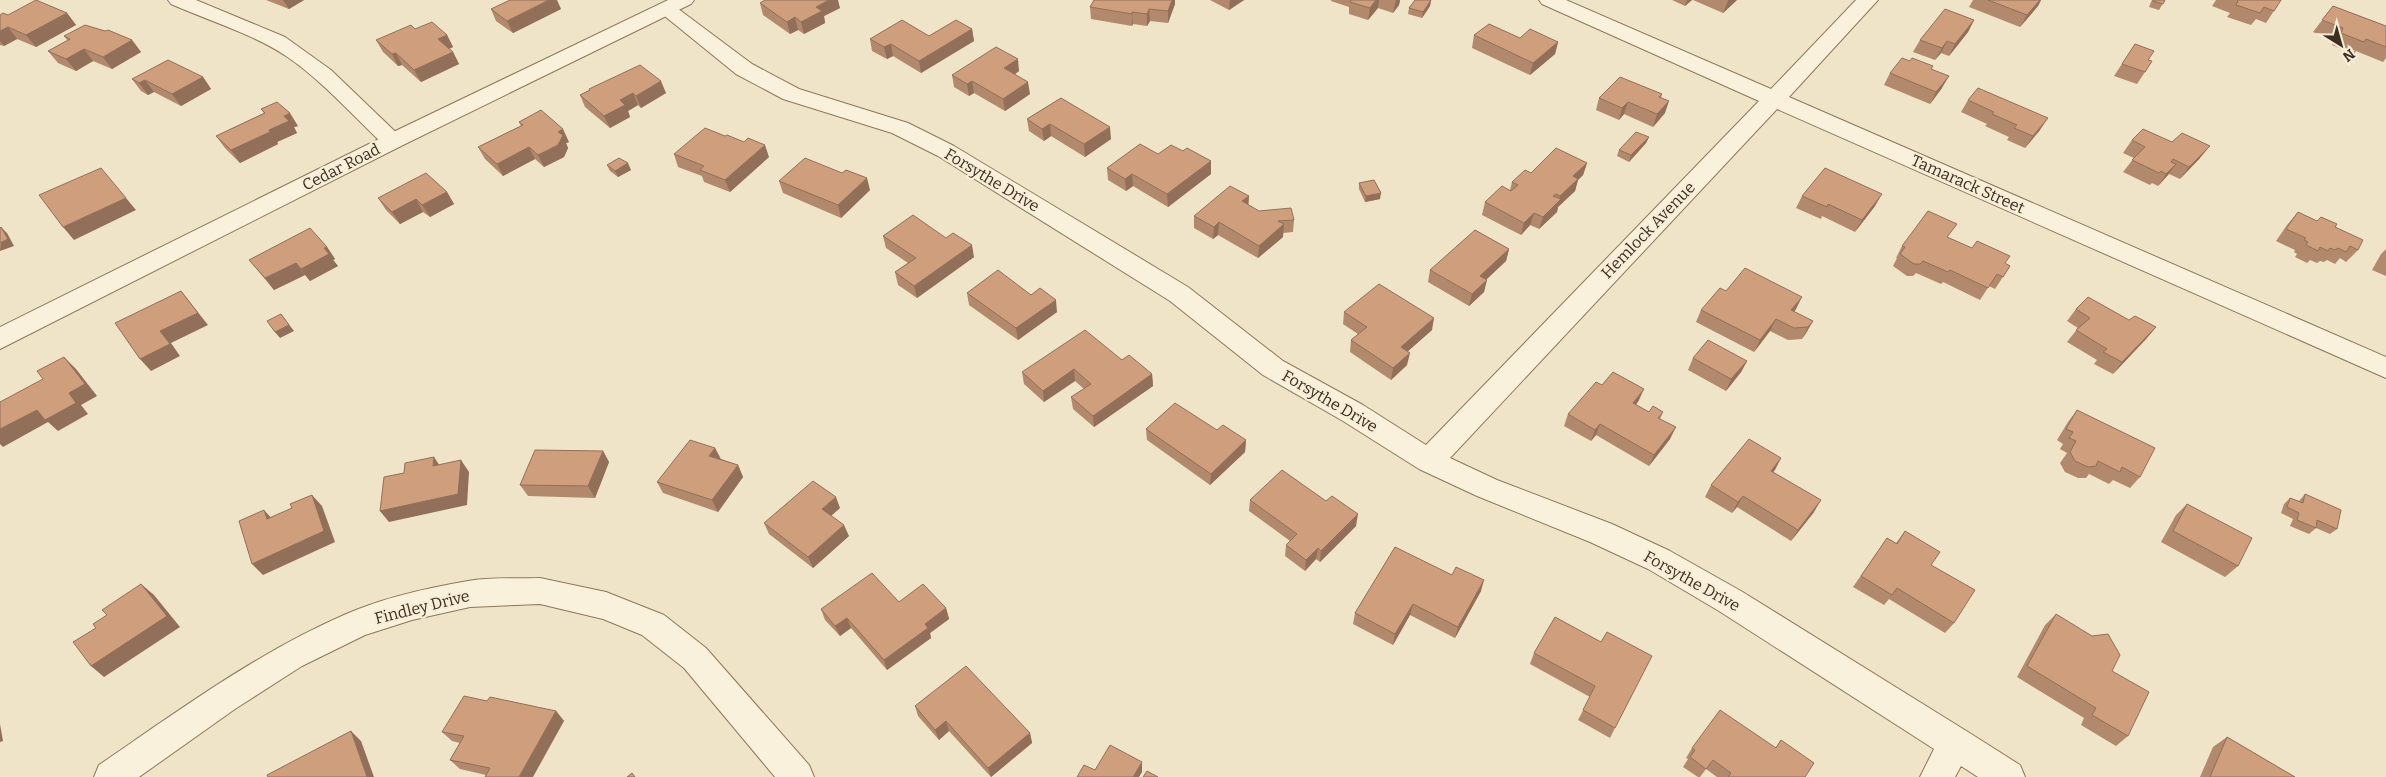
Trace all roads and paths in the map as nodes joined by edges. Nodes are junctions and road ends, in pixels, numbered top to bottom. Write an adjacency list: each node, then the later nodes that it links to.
1 (178, 0): 6 (street)
2 (1549, 0): 5 (street, Tamarack Street)
3 (1868, 0): 5 (street, Hemlock Avenue)
4 (675, 5): 6 (street, Cedar Road); 9 (street, Forsythe Drive)
5 (1774, 98): 8 (street, Tamarack Street); 9 (street, Hemlock Avenue)
6 (393, 142): 7 (street, Cedar Road)
7 (0, 339)
8 (2386, 368)
9 (1429, 461): 10 (street, Forsythe Drive)
10 (1956, 743): 13 (street); 14 (street, Forsythe Drive)
11 (111, 777): 12 (street, Findley Drive)
12 (797, 777)
13 (1937, 777)
14 (2008, 777)

